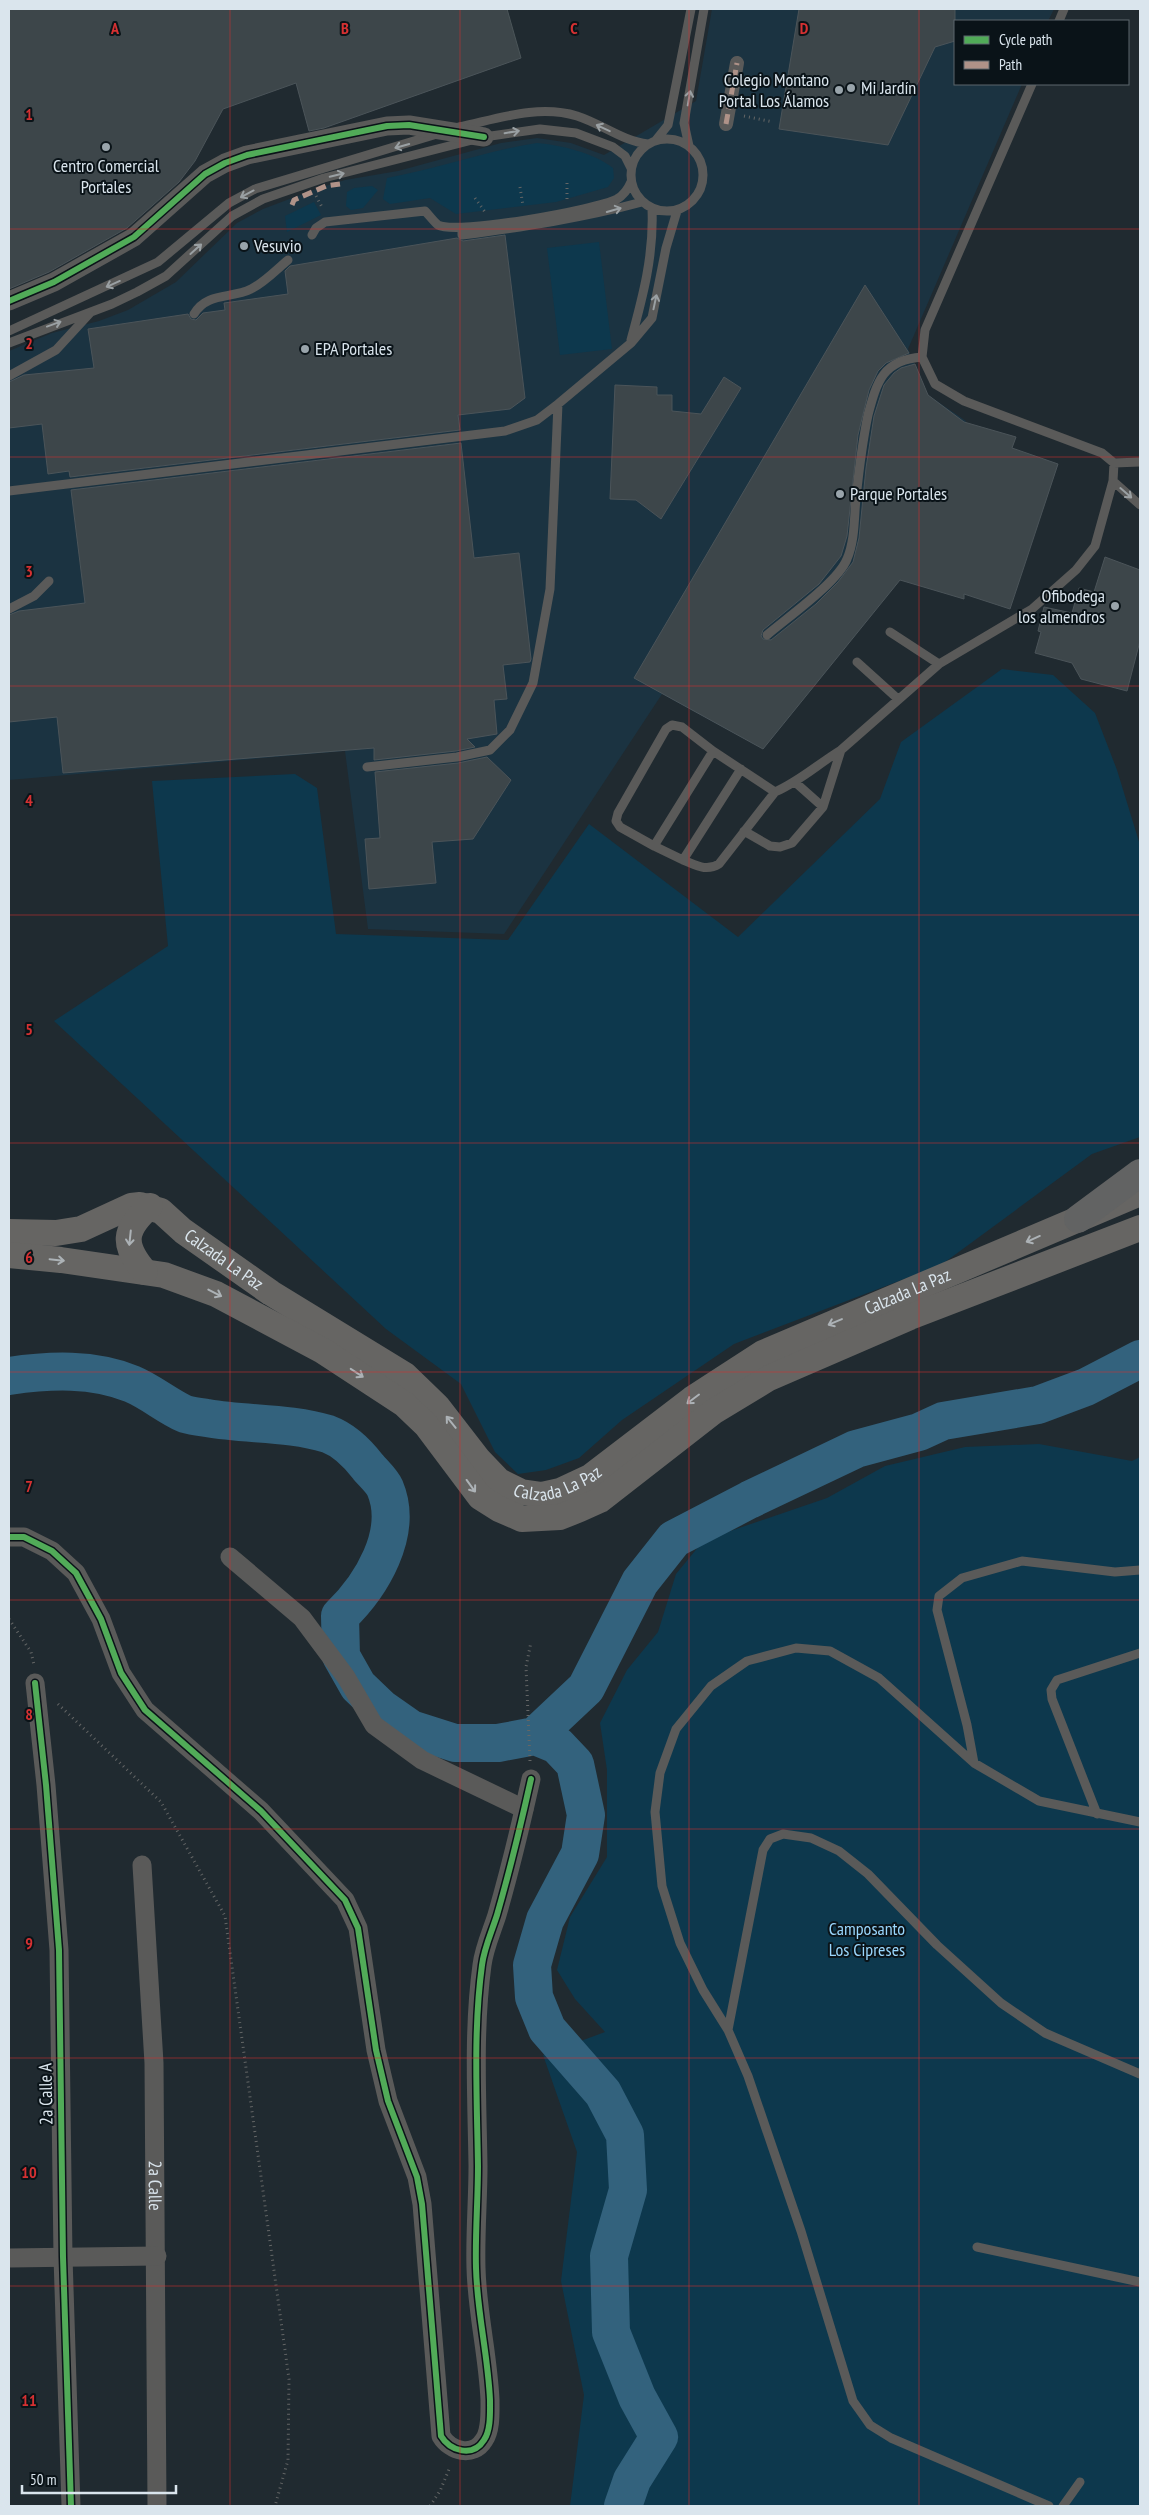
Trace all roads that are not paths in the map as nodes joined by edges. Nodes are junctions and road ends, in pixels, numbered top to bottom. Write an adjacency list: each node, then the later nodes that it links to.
1 (690, 9): 8 (lane)
2 (704, 9): 9 (lane, one-way to 2)
3 (737, 63): 5 (street)
4 (1032, 85): 24 (lane)
5 (727, 118)
6 (448, 130): 7 (street); 8 (lane, one-way to 6); 18 (street); 21 (lane, one-way to 21)
7 (484, 137): 10 (lane, one-way to 10); 19 (lane, one-way to 7)
8 (652, 142): 9 (lane); 10 (lane)
9 (689, 146): 14 (lane)
10 (631, 168): 11 (lane)
11 (631, 182): 12 (lane); 15 (lane)
12 (642, 202): 13 (lane); 15 (lane, one-way to 12)
13 (652, 209): 14 (lane); 23 (lane)
14 (677, 211): 23 (lane, one-way to 14)
15 (462, 231): 16 (lane)
16 (312, 235)
17 (288, 260): 20 (lane)
18 (9, 302)
19 (91, 311): 22 (lane, one-way to 19); 25 (lane)
20 (194, 314)
21 (9, 331)
22 (9, 343)
23 (631, 343): 26 (lane)
24 (922, 357): 28 (lane); 35 (lane)
25 (9, 376)
26 (558, 404): 30 (lane); 41 (lane)
27 (1140, 462): 28 (lane)
28 (1114, 463): 29 (lane)
29 (1112, 482): 31 (lane, one-way to 31); 37 (lane)
30 (9, 491)
31 (1140, 505)
32 (49, 581): 33 (lane)
33 (9, 609)
34 (890, 632): 37 (lane)
35 (767, 635)
36 (857, 662): 38 (lane)
37 (939, 664): 38 (lane)
38 (898, 699): 39 (lane)
39 (841, 750): 43 (lane); 45 (lane)
40 (713, 751): 42 (lane); 47 (lane); 47 (lane)
41 (367, 767)
42 (741, 769): 44 (lane); 48 (lane)
43 (796, 783): 44 (lane); 45 (lane)
44 (775, 792): 46 (lane)
45 (823, 807): 46 (lane)
46 (744, 831): 48 (lane)
47 (654, 846): 48 (lane)
48 (682, 860)
49 (1140, 1173): 52 (main road)
50 (1140, 1194): 52 (main road, Calzada La Paz)
51 (150, 1206): 52 (main road, Calzada La Paz, one-way to 51); 54 (main road); 56 (main road, one-way to 56)
52 (1078, 1219)
53 (1140, 1228): 56 (main road, Calzada La Paz, one-way to 53)
54 (9, 1232)
55 (9, 1255): 56 (main road, Calzada La Paz, one-way to 56)
56 (145, 1272)
57 (9, 1537): 64 (street)
58 (230, 1557): 64 (street)
59 (1140, 1570): 62 (lane)
60 (1140, 1653): 65 (lane)
61 (35, 1683): 72 (street, 2a Calle A)
62 (974, 1763): 65 (lane); 68 (lane)
63 (531, 1778): 64 (street)
64 (524, 1809)
65 (1097, 1814): 66 (lane)
66 (1140, 1822)
67 (142, 1865): 71 (street, 2a Calle)
68 (728, 2030): 69 (lane); 78 (lane)
69 (1140, 2074)
70 (977, 2247): 74 (lane)
71 (157, 2256): 72 (street); 77 (street, 2a Calle)
72 (64, 2257): 73 (street); 76 (street, 2a Calle A)
73 (9, 2258)
74 (1140, 2282)
75 (1080, 2482): 79 (lane)
76 (71, 2506)
77 (157, 2506)
78 (1049, 2506)
79 (1063, 2506)

